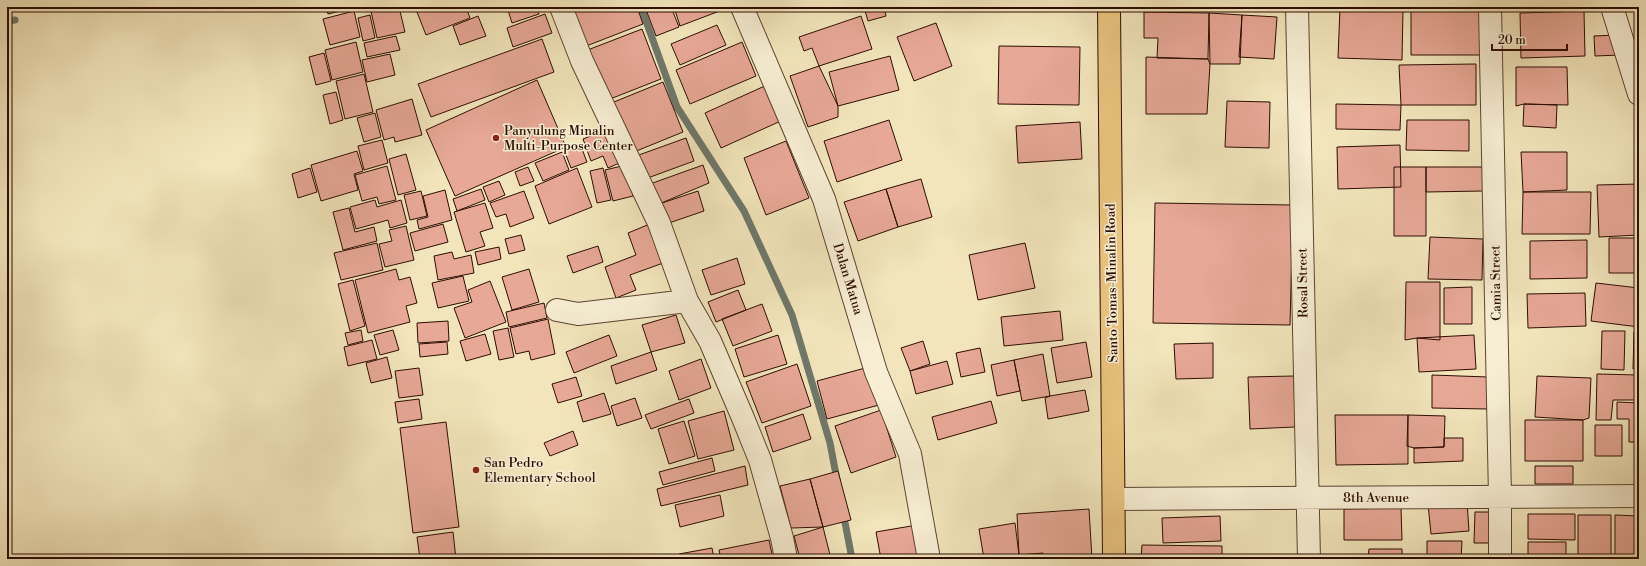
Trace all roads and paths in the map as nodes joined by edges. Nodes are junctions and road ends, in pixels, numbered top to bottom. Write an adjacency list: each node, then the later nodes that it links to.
1 (561, 7): 8 (street)
2 (742, 7): 15 (street, Dalan Matua)
3 (1109, 7): 13 (main road, Santo Tomas-Minalin Road)
4 (1297, 7): 12 (street, Rosal Street)
5 (1490, 7): 11 (street, Camia Street)
6 (1612, 7): 7 (street)
7 (1639, 94)
8 (687, 301): 9 (street); 14 (street)
9 (557, 310)
10 (1639, 496): 11 (street, 8th Avenue)
11 (1500, 497): 12 (street, 8th Avenue); 18 (street, Camia Street)
12 (1308, 498): 13 (street, 8th Avenue); 17 (street, Rosal Street)
13 (1114, 499): 16 (main road, Santo Tomas-Minalin Road)
14 (786, 559)
15 (929, 559)
16 (1114, 559)
17 (1309, 559)
18 (1500, 559)

